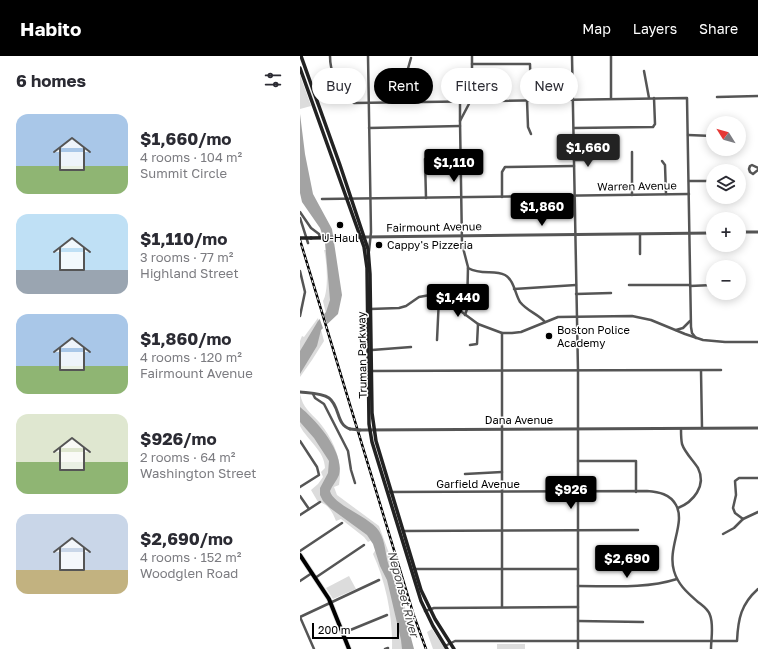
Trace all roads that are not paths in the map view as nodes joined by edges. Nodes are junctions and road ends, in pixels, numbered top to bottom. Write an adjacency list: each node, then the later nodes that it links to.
1 (302, 56): 35 (main road, Truman Parkway)
2 (330, 56): 21 (street)
3 (368, 56): 21 (street)
4 (472, 56): 8 (street)
5 (572, 56): 13 (street)
6 (611, 56): 17 (street)
7 (411, 58): 10 (street)
8 (472, 64): 11 (street); 12 (street)
9 (300, 68): 36 (main road, Truman Parkway)
10 (408, 68)
11 (472, 68)
12 (530, 68)
13 (572, 68)
14 (644, 71): 18 (street)
15 (758, 96): 16 (street)
16 (717, 97)
17 (611, 98): 18 (street); 20 (street)
18 (649, 98): 19 (street)
19 (654, 98): 30 (street); 32 (street)
20 (578, 99)
21 (369, 103): 22 (street); 29 (street)
22 (374, 103)
23 (460, 104): 27 (street)
24 (470, 104): 27 (street)
25 (529, 104): 31 (street)
26 (573, 104): 30 (street)
27 (460, 121): 28 (street)
28 (460, 126): 29 (street); 48 (street)
29 (369, 128): 53 (street)
30 (574, 128): 39 (street)
31 (531, 134)
32 (688, 135): 33 (street); 42 (street)
33 (706, 136)
34 (632, 152): 47 (street)
35 (337, 155): 36 (main road); 52 (main road, Truman Parkway)
36 (332, 157): 51 (main road, Truman Parkway)
37 (597, 158): 39 (street)
38 (425, 159): 50 (street)
39 (574, 160): 41 (street)
40 (662, 162): 44 (street)
41 (574, 166): 46 (street); 49 (street)
42 (689, 181): 43 (street); 45 (street)
43 (706, 181)
44 (666, 194): 45 (street, Warren Avenue); 47 (street, Warren Avenue)
45 (689, 194): 59 (street)
46 (575, 195): 47 (street, Warren Avenue); 49 (street, Warren Avenue); 61 (street)
47 (632, 195)
48 (462, 197): 49 (street, Warren Avenue); 50 (street, Warren Avenue); 63 (street)
49 (502, 197)
50 (426, 198): 53 (street, Warren Avenue)
51 (347, 199): 52 (street, Warren Avenue); 54 (street, Warren Avenue); 64 (main road, Truman Parkway)
52 (352, 199): 53 (street, Warren Avenue); 64 (main road, Truman Parkway)
53 (370, 199): 65 (street)
54 (322, 200)
55 (300, 212): 67 (street)
56 (300, 218): 68 (street)
57 (746, 232): 58 (street)
58 (758, 232)
59 (689, 233): 60 (street, Fairmount Avenue); 62 (street, Fairmount Avenue); 75 (street)
60 (706, 233)
61 (575, 234): 62 (street, Fairmount Avenue); 63 (street, Fairmount Avenue); 73 (street)
62 (640, 234): 70 (street)
63 (462, 236): 65 (street, Fairmount Avenue); 71 (street)
64 (363, 237): 65 (street, Fairmount Avenue); 67 (main road, Fairmount Avenue); 69 (main road, Truman Parkway); 81 (main road, Truman Parkway)
65 (370, 237): 69 (street)
66 (300, 238): 67 (main road, Fairmount Avenue, bridge)
67 (321, 238)
68 (308, 243)
69 (369, 253): 81 (main road, Truman Parkway)
70 (640, 254)
71 (468, 267): 77 (street); 82 (street)
72 (300, 271): 83 (street)
73 (576, 285): 77 (street); 79 (street)
74 (628, 285): 75 (street)
75 (690, 285): 76 (street); 85 (street)
76 (706, 285)
77 (514, 289): 86 (street)
78 (611, 293): 79 (street)
79 (576, 294): 84 (street)
80 (439, 298): 81 (street); 82 (street); 91 (street)
81 (369, 309): 95 (main road, Truman Parkway); 97 (main road, Truman Parkway)
82 (465, 315): 87 (street)
83 (300, 316)
84 (577, 317): 86 (street); 88 (street); 99 (street)
85 (690, 319): 88 (street); 90 (street)
86 (545, 322): 89 (street)
87 (478, 324): 89 (street); 93 (street)
88 (674, 330): 90 (street)
89 (502, 333): 98 (street)
90 (696, 338): 92 (street)
91 (437, 340)
92 (758, 342)
93 (470, 345)
94 (411, 347): 95 (street)
95 (372, 350): 97 (main road, Truman Parkway)
96 (721, 370): 100 (street)
97 (370, 371): 98 (street); 106 (main road, Truman Parkway)
98 (502, 371): 99 (street); 103 (street)
99 (578, 371): 100 (street); 107 (street)
100 (702, 371): 104 (street)
101 (300, 392): 102 (street, Dana Avenue)
102 (313, 394): 106 (street, Dana Avenue, bridge); 114 (street)
103 (502, 428): 106 (street, Dana Avenue); 107 (street, Dana Avenue); 111 (street)
104 (702, 428): 105 (street, Dana Avenue); 108 (street, Dana Avenue)
105 (758, 428)
106 (372, 429): 116 (main road, Truman Parkway)
107 (578, 429): 108 (street, Dana Avenue); 110 (street)
108 (681, 429): 122 (street)
109 (301, 443): 115 (street)
110 (578, 461): 118 (street); 119 (street)
111 (502, 472): 112 (street); 117 (street)
112 (465, 474)
113 (758, 478): 126 (street)
114 (355, 482)
115 (300, 487)
116 (389, 492): 117 (street, Garfield Avenue); 131 (main road, Truman Parkway)
117 (502, 492): 118 (street, Garfield Avenue); 128 (street)
118 (578, 492): 119 (street, Garfield Avenue); 129 (street)
119 (636, 492): 122 (street, Garfield Avenue)
120 (300, 496): 123 (street)
121 (320, 502): 123 (street)
122 (678, 508): 141 (street)
123 (309, 510): 125 (street)
124 (758, 512): 126 (street)
125 (300, 515)
126 (743, 519): 132 (street)
127 (342, 523): 134 (street)
128 (502, 530): 129 (street); 131 (street); 137 (street)
129 (578, 530): 130 (street); 138 (street)
130 (638, 530)
131 (401, 531): 136 (main road, Truman Parkway)
132 (723, 534)
133 (364, 545): 140 (street)
134 (300, 551)
135 (300, 555): 139 (main road)
136 (413, 569): 137 (street); 149 (main road, Truman Parkway); 150 (main road, Truman Parkway)
137 (502, 569): 138 (street); 148 (street)
138 (578, 569): 144 (street)
139 (312, 573): 140 (main road); 143 (street)
140 (315, 578): 146 (main road)
141 (677, 579): 144 (street); 157 (street)
142 (379, 580): 146 (street)
143 (300, 581)
144 (578, 586): 147 (street)
145 (758, 589): 157 (street)
146 (331, 603): 152 (street); 155 (main road)
147 (578, 607): 148 (street); 153 (street)
148 (502, 608): 149 (street)
149 (430, 609): 150 (street); 158 (main road, Truman Parkway)
150 (425, 611): 159 (main road, Truman Parkway)
151 (387, 615): 155 (street)
152 (300, 617): 160 (street)
153 (578, 621): 154 (street); 156 (street)
154 (643, 622)
155 (343, 633): 161 (main road)
156 (578, 641): 157 (street); 158 (street); 163 (street)
157 (711, 641): 164 (street)
158 (450, 643): 159 (street); 162 (main road, Truman Parkway)
159 (446, 647)
160 (314, 649)
161 (349, 649)
162 (454, 649)
163 (578, 649)
164 (711, 649)

